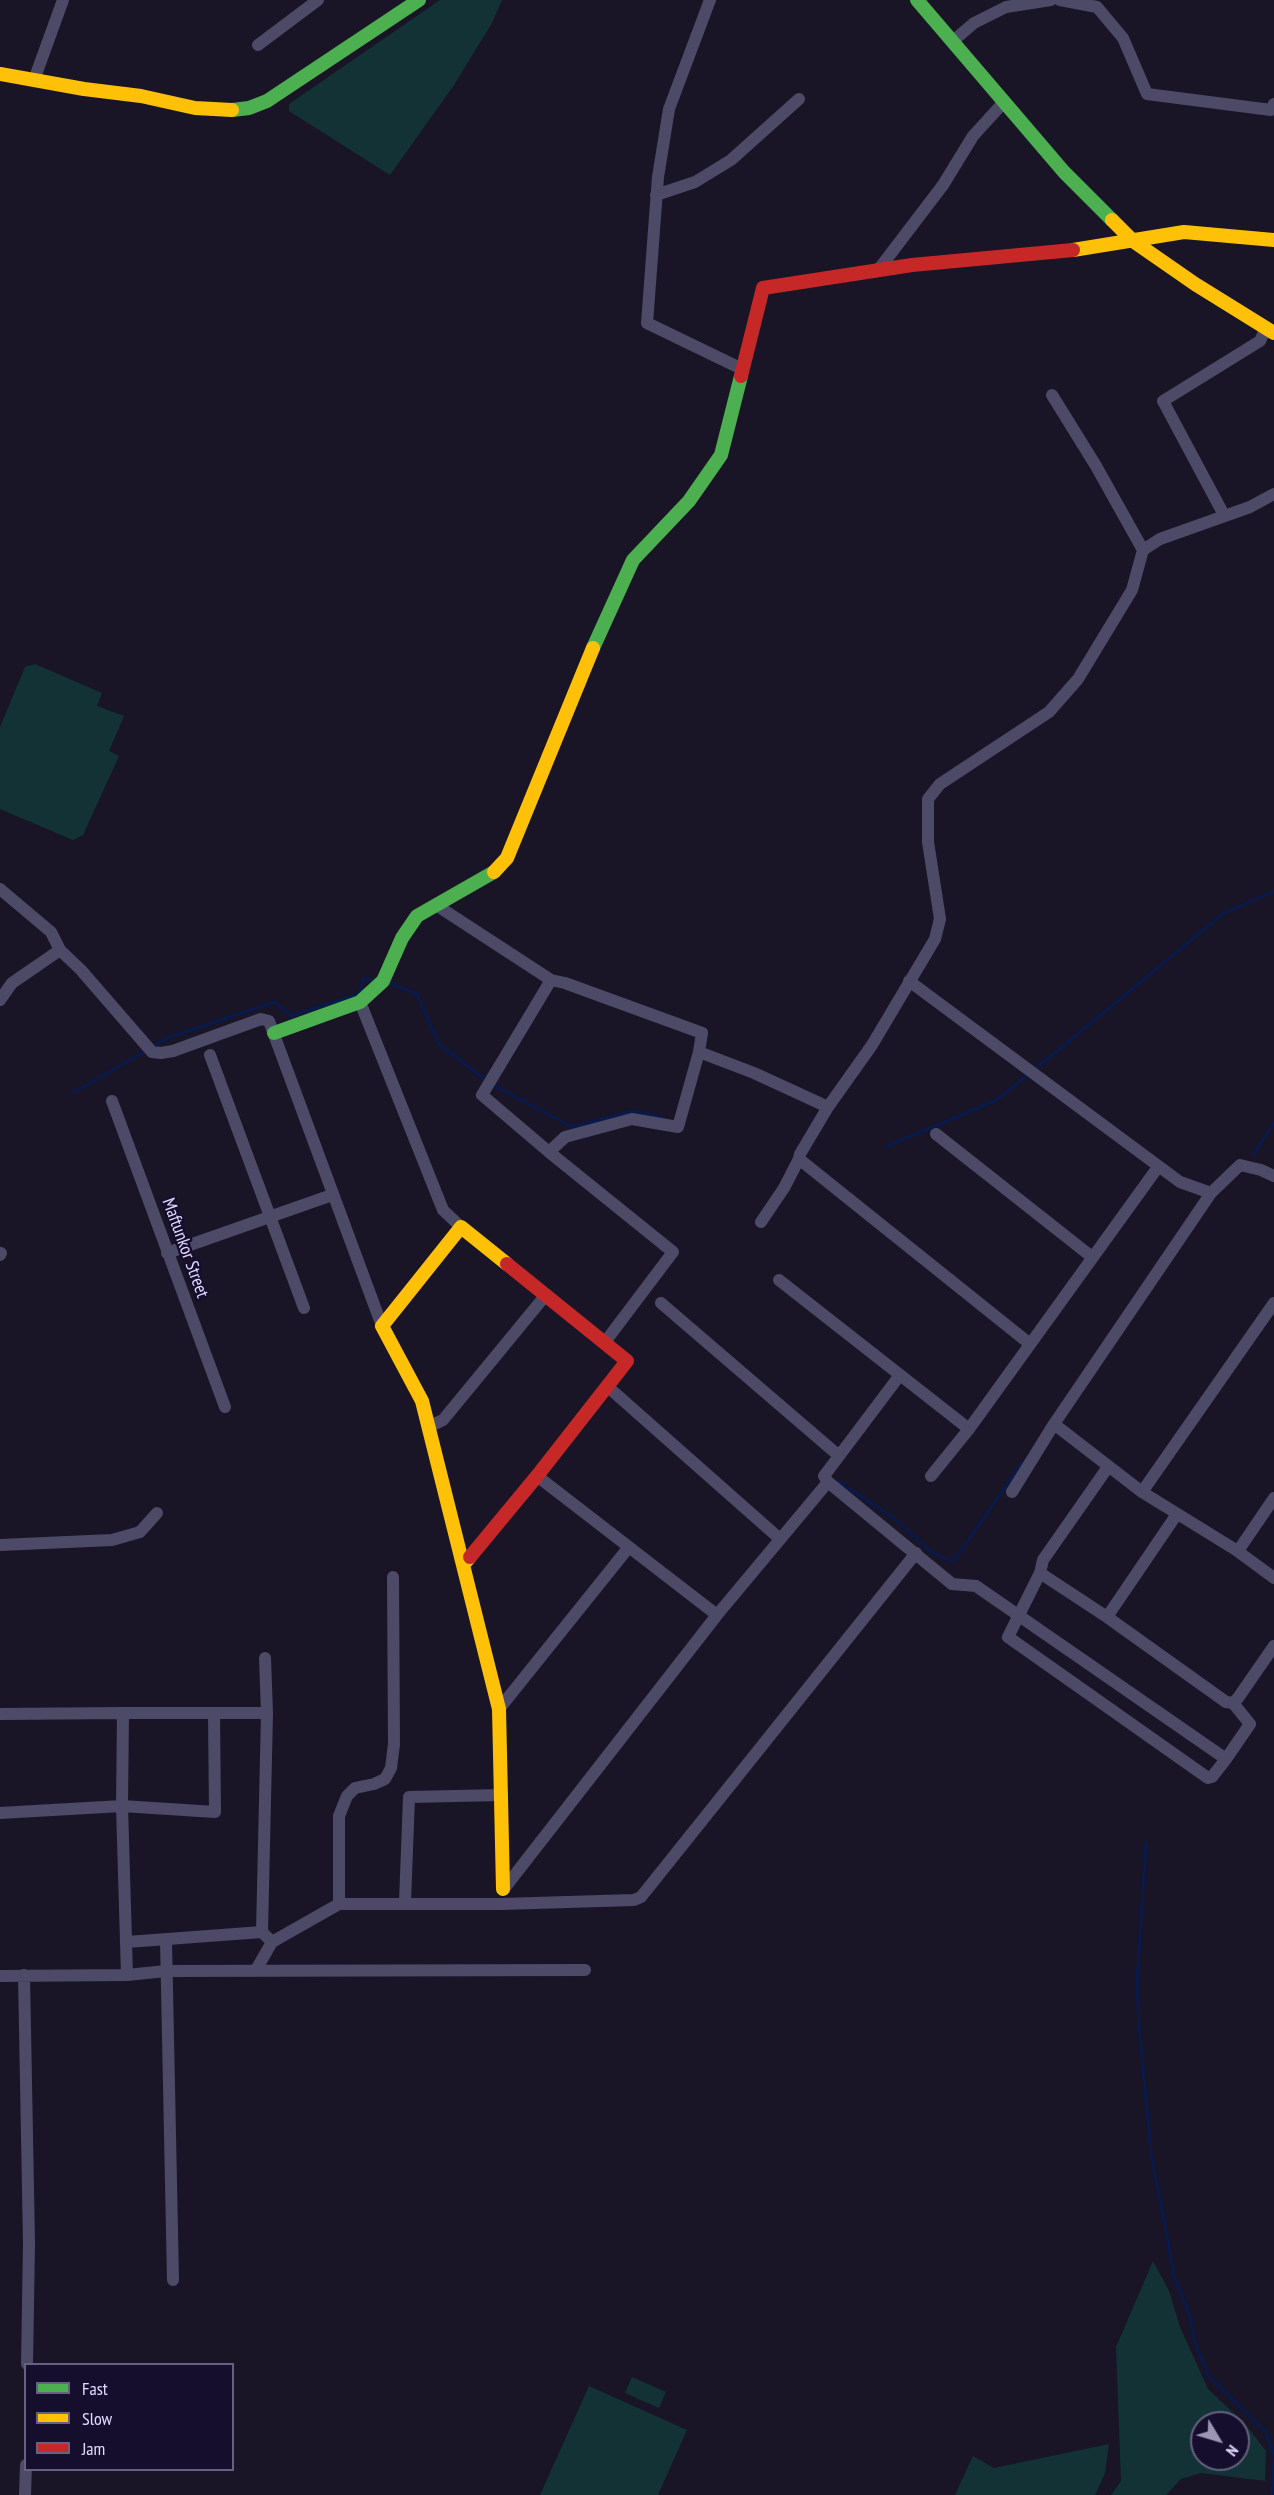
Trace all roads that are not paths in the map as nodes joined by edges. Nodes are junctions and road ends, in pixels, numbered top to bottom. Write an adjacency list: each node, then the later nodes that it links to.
1 (63, 0): 11 (street)
2 (318, 0): 9 (street)
3 (419, 0): 11 (street)
4 (710, 0): 15 (street)
5 (917, 0): 8 (street)
6 (1051, 0): 8 (street)
7 (1060, 0): 14 (street)
8 (953, 41): 13 (street)
9 (258, 45)
10 (0, 74): 11 (street)
11 (34, 80)
12 (798, 99): 15 (street)
13 (1004, 102): 17 (street); 18 (street)
14 (1274, 104)
15 (656, 195): 20 (street)
16 (1274, 240): 17 (street)
17 (1133, 241): 18 (street); 19 (street)
18 (879, 269): 20 (street)
19 (1270, 331): 23 (street)
20 (742, 369): 26 (street)
21 (1052, 395): 24 (street)
22 (1274, 494): 23 (street)
23 (1224, 515): 24 (street)
24 (1143, 550): 29 (street)
25 (0, 889): 27 (street)
26 (436, 905): 28 (street); 31 (street)
27 (60, 950): 30 (street); 32 (street)
28 (551, 980): 33 (street); 38 (street)
29 (909, 981): 36 (street); 40 (street)
30 (0, 1000)
31 (360, 1002): 32 (street); 46 (street)
32 (274, 1033): 43 (street)
33 (699, 1052): 36 (street); 38 (street)
34 (210, 1055): 44 (street)
35 (112, 1101): 47 (street, Maftunkor Street)
36 (828, 1107): 39 (street)
37 (936, 1134): 48 (street)
38 (549, 1152): 55 (street)
39 (800, 1159): 45 (street); 56 (street)
40 (1158, 1167): 42 (street); 48 (street)
41 (1274, 1176): 42 (street)
42 (1210, 1193): 60 (street)
43 (332, 1195): 44 (street); 54 (street)
44 (270, 1216): 47 (street); 53 (street)
45 (761, 1222)
46 (461, 1227): 50 (street); 54 (street)
47 (167, 1254): 59 (street, Maftunkor Street)
48 (1092, 1257): 56 (street)
49 (778, 1280): 57 (street)
50 (545, 1296): 55 (street); 61 (street)
51 (661, 1303): 63 (street)
52 (1274, 1303): 69 (street)
53 (304, 1308)
54 (382, 1326): 61 (street)
55 (605, 1342): 58 (street)
56 (1030, 1344): 62 (street)
57 (900, 1375): 62 (street); 63 (street)
58 (608, 1387): 65 (street); 73 (street)
59 (225, 1407)
60 (1054, 1424): 64 (street); 68 (street)
61 (428, 1427): 78 (street)
62 (969, 1429): 66 (street)
63 (838, 1455): 67 (street)
64 (1108, 1467): 69 (street); 79 (street)
65 (537, 1476): 75 (street); 78 (street)
66 (931, 1476)
67 (828, 1482): 73 (street); 77 (street)
68 (1012, 1492)
69 (1142, 1492): 72 (street)
70 (1274, 1498): 76 (street)
71 (157, 1513): 74 (street)
72 (1177, 1514): 76 (street); 84 (street)
73 (780, 1539): 83 (street)
74 (0, 1545)
75 (629, 1547): 83 (street); 88 (street)
76 (1236, 1550): 81 (street)
77 (916, 1553): 82 (street); 100 (street)
78 (463, 1565): 88 (street)
79 (1040, 1573): 82 (street); 84 (street)
80 (393, 1577): 99 (street)
81 (1274, 1578)
82 (1019, 1614): 93 (street); 93 (street)
83 (717, 1615): 97 (street)
84 (1107, 1617): 87 (street)
85 (1274, 1646): 87 (street)
86 (265, 1658): 91 (street)
87 (1233, 1703): 93 (street)
88 (499, 1709): 94 (street)
89 (123, 1713): 90 (street); 92 (street); 95 (street)
90 (214, 1713): 91 (street); 95 (street)
91 (267, 1713): 101 (street)
92 (0, 1714)
93 (1226, 1759)
94 (502, 1795): 97 (street); 98 (street)
95 (122, 1806): 96 (street); 103 (street)
96 (0, 1813)
97 (503, 1889): 100 (street)
98 (405, 1902): 99 (street); 100 (street)
99 (339, 1904): 104 (street)
100 (501, 1904)
101 (262, 1932): 102 (street); 104 (street)
102 (166, 1940): 103 (street); 107 (street)
103 (127, 1942): 108 (street)
104 (272, 1942): 105 (street)
105 (256, 1970): 106 (street); 107 (street)
106 (585, 1970)
107 (166, 1971): 108 (street); 111 (street)
108 (128, 1975): 110 (street)
109 (0, 1976): 110 (street)
110 (24, 1976): 112 (street)
111 (172, 2280)
112 (27, 2363)
113 (26, 2471): 114 (street)
114 (25, 2495)

